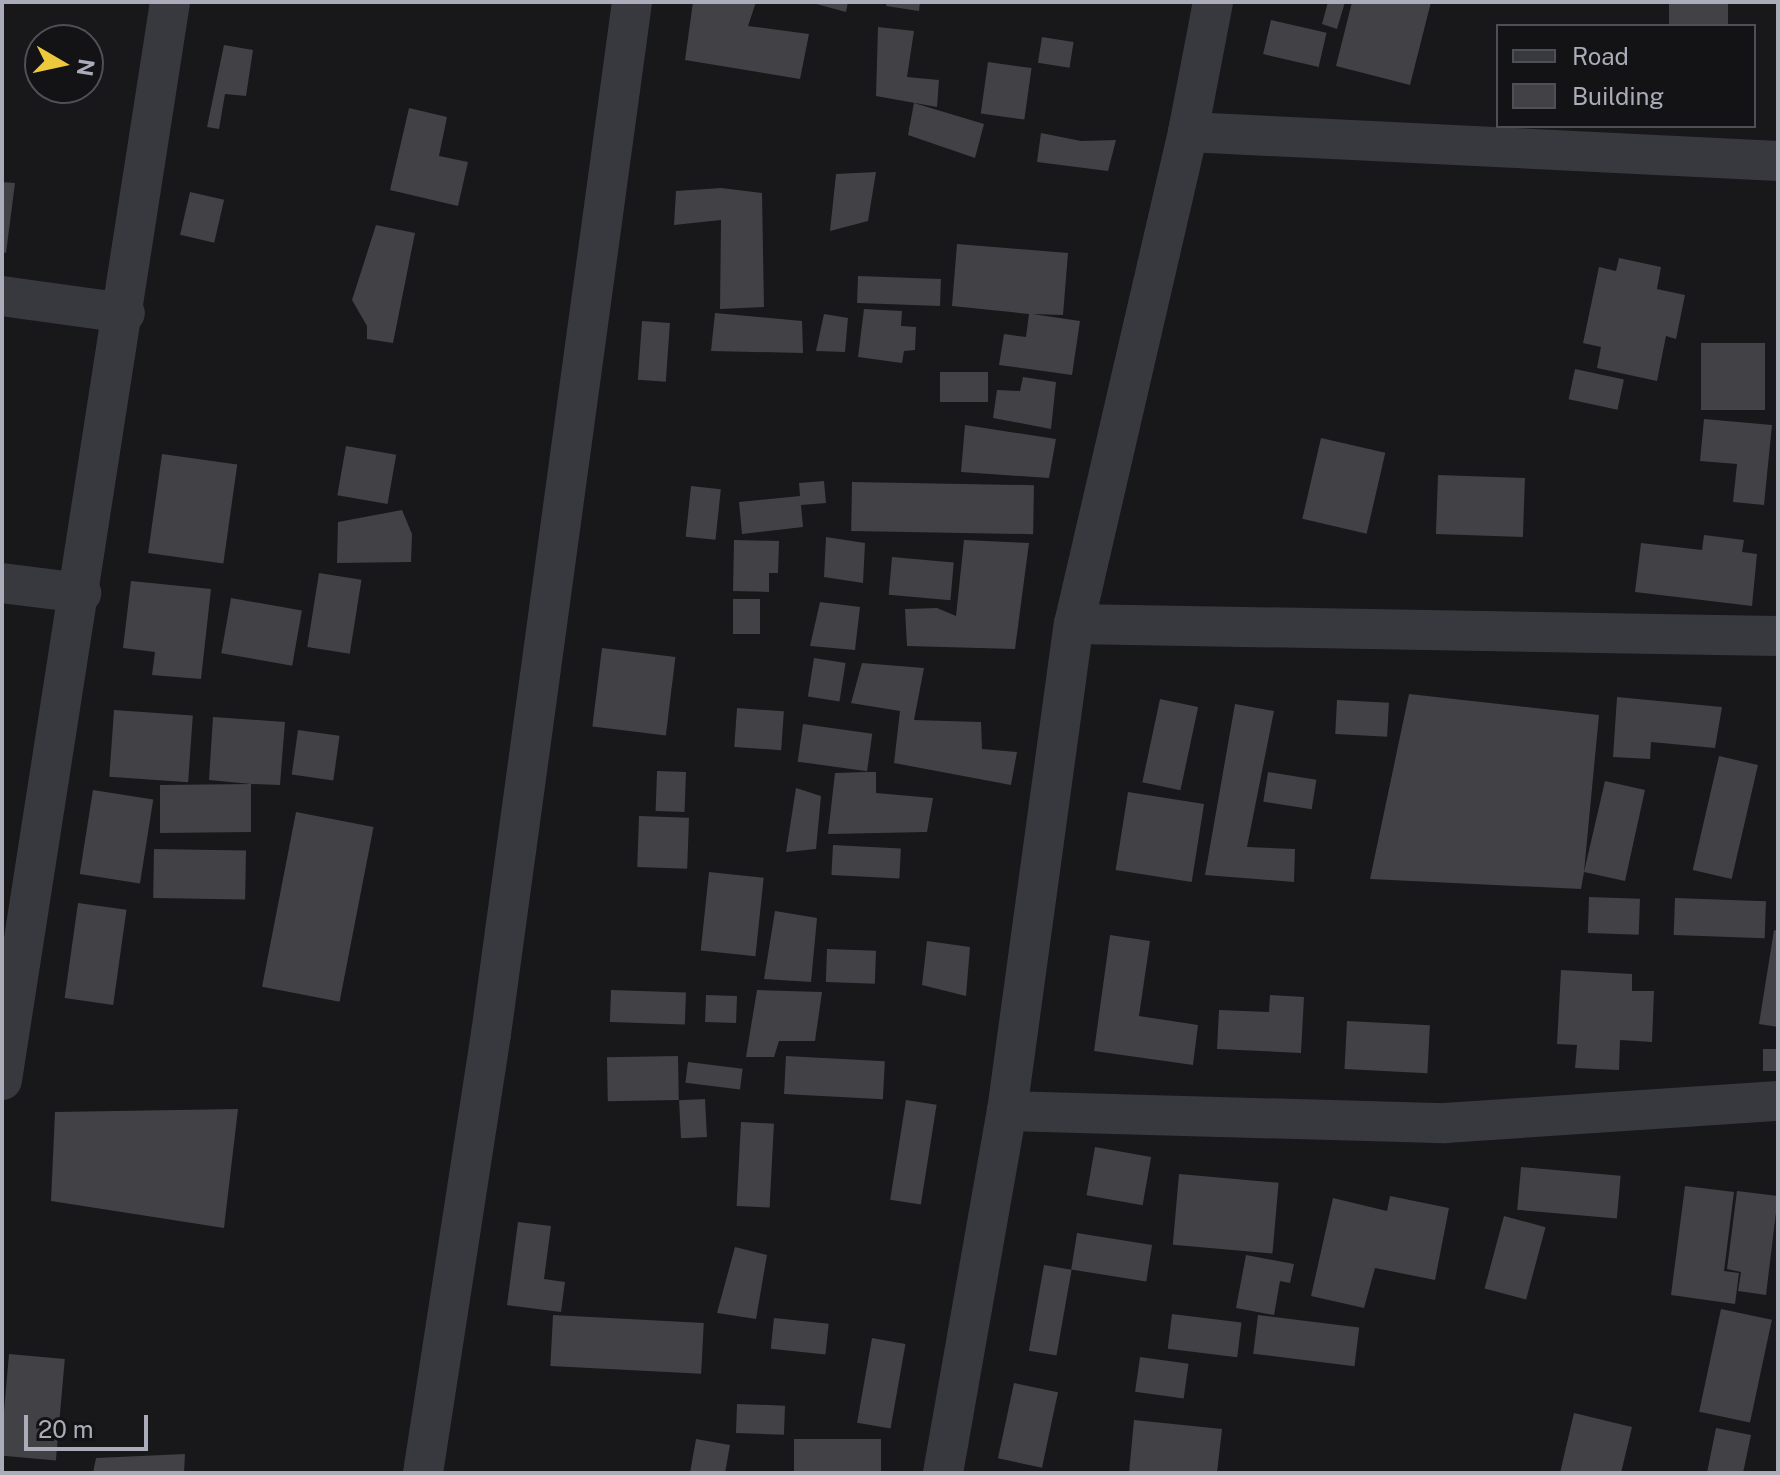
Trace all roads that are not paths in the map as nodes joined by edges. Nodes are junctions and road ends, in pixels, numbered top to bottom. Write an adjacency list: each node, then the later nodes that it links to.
1 (170, 2): 7 (street)
2 (632, 2): 15 (street)
3 (1213, 2): 4 (street)
4 (1188, 132): 5 (street); 10 (street)
5 (1778, 161)
6 (2, 296): 7 (street)
7 (125, 313): 9 (street)
8 (2, 583): 9 (street)
9 (81, 593): 12 (street)
10 (1074, 624): 11 (street); 14 (street)
11 (1778, 636)
12 (2, 1080)
13 (1778, 1101): 14 (street)
14 (1007, 1111): 16 (street)
15 (423, 1473)
16 (943, 1473)

